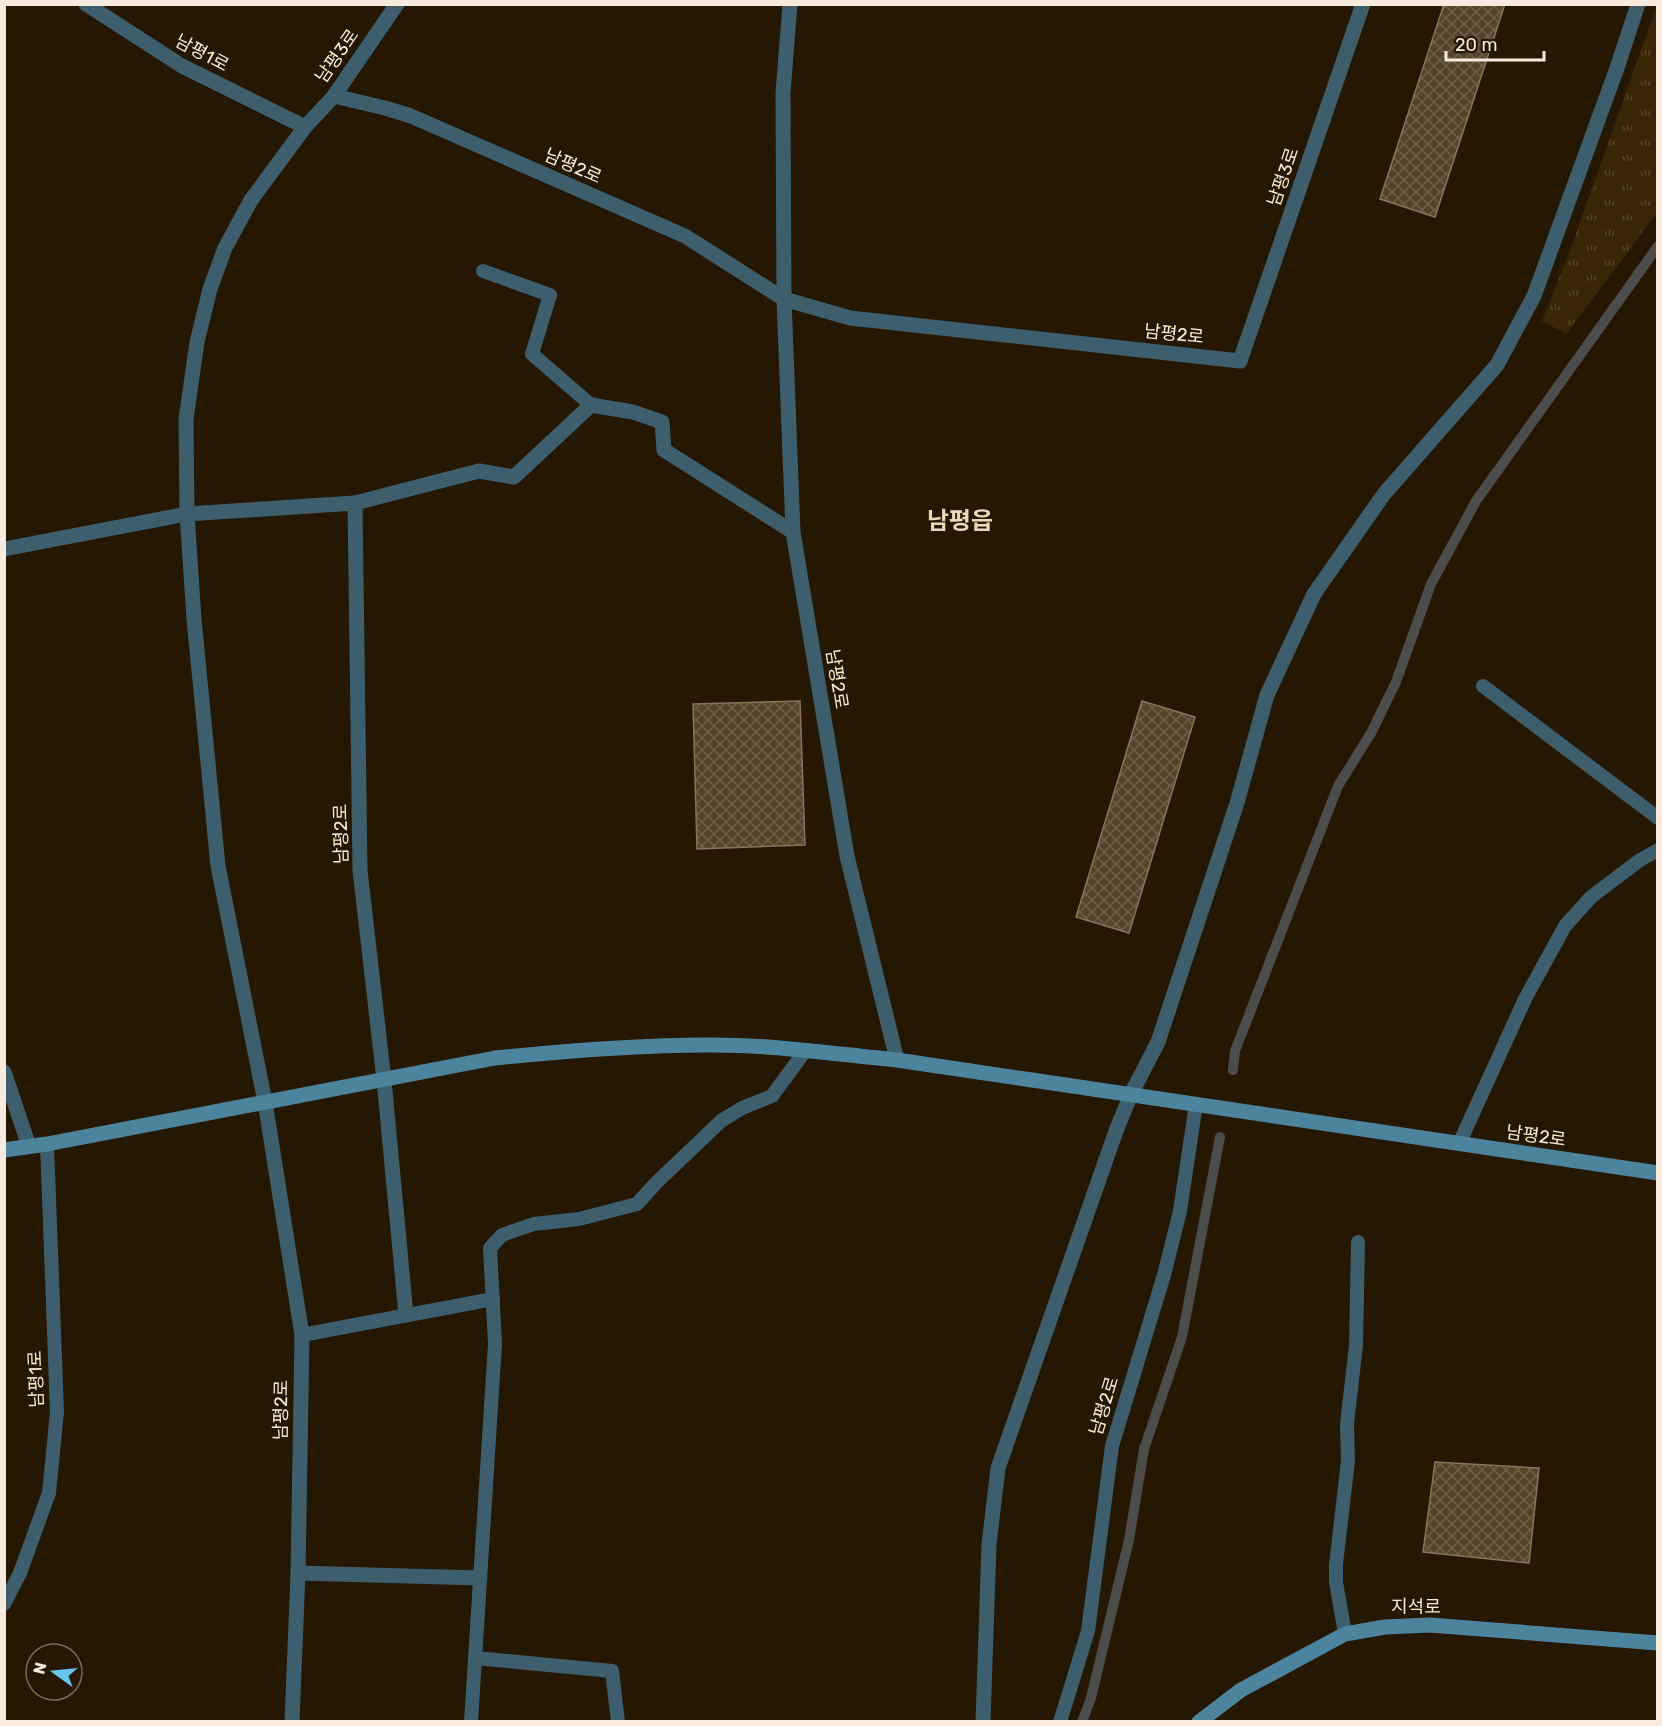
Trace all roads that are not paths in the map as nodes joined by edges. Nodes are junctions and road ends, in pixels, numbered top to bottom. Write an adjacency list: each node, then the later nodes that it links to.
1 (86, 4): 7 (street, 남평1로)
2 (397, 4): 6 (street, 남평3로)
3 (790, 4): 9 (street, 남평2로)
4 (1363, 4): 10 (street, 남평3로)
5 (1638, 4): 23 (street)
6 (334, 96): 7 (street, 남평3로); 9 (street, 남평2로)
7 (305, 127): 13 (street, 남평2로)
8 (483, 271): 11 (lane)
9 (784, 299): 10 (street, 남평2로); 14 (street, 남평2로)
10 (1240, 362)
11 (591, 405): 12 (street); 14 (street)
12 (355, 503): 13 (street); 22 (street, 남평2로)
13 (187, 514): 15 (street); 24 (street, 남평2로)
14 (793, 532): 20 (street, 남평2로)
15 (4, 549)
16 (1483, 686): 17 (lane)
17 (1658, 818)
18 (1658, 850): 27 (lane)
19 (805, 1051): 20 (street, 남평2로); 22 (street, 남평2로); 32 (lane)
20 (897, 1060): 23 (street, 남평2로)
21 (4, 1072): 28 (street)
22 (384, 1080): 24 (street, 남평2로); 33 (street, 남평2로)
23 (1131, 1094): 25 (street, 남평2로); 44 (street)
24 (265, 1102): 26 (street, 남평2로); 34 (street, 남평2로)
25 (1196, 1104): 27 (street, 남평2로); 45 (lane, 남평2로)
26 (47, 1144): 28 (street, 남평2로); 37 (lane, 남평1로)
27 (1459, 1144): 30 (street, 남평2로)
28 (29, 1146): 29 (street, 남평2로)
29 (4, 1150)
30 (1658, 1173)
31 (1358, 1242): 38 (lane)
32 (493, 1299): 33 (lane); 36 (lane)
33 (406, 1315): 34 (lane)
34 (302, 1335): 35 (street, 남평2로)
35 (298, 1573): 36 (street); 41 (street, 남평2로)
36 (480, 1578): 40 (lane)
37 (4, 1604)
38 (1345, 1634): 39 (street, 지석로); 46 (street, 지석로)
39 (1658, 1643)
40 (475, 1658): 42 (lane); 43 (lane)
41 (292, 1722)
42 (471, 1722)
43 (618, 1722)
44 (982, 1722)
45 (1060, 1722)
46 (1199, 1722)

